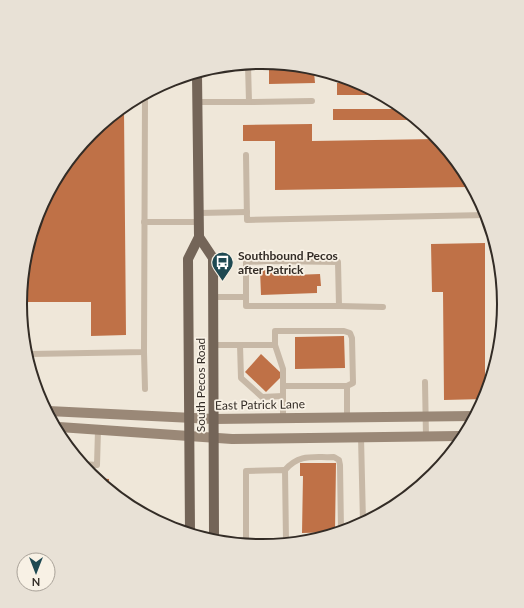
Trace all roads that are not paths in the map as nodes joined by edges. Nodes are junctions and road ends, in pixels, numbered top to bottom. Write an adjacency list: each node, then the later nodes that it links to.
1 (248, 70): 6 (lane)
2 (197, 78): 5 (main road, South Pecos Road)
3 (145, 100): 11 (lane)
4 (312, 101): 6 (lane)
5 (197, 102): 6 (lane); 10 (main road, South Pecos Road)
6 (249, 102)
7 (246, 155): 8 (lane)
8 (247, 212): 9 (lane); 10 (lane)
9 (479, 215)
10 (199, 217): 11 (lane); 12 (main road, South Pecos Road)
11 (144, 222): 20 (lane)
12 (199, 237): 13 (main road, South Pecos Road); 30 (main road, South Pecos Road)
13 (213, 297): 14 (lane); 17 (main road, South Pecos Road)
14 (246, 297): 15 (lane); 15 (lane)
15 (339, 306): 16 (lane)
16 (383, 307)
17 (214, 345): 18 (lane); 33 (main road, South Pecos Road)
18 (240, 345): 19 (lane); 26 (lane)
19 (275, 345): 23 (lane); 24 (lane)
20 (144, 352): 21 (lane); 25 (lane)
21 (33, 354)
22 (425, 382): 28 (lane)
23 (283, 386): 24 (lane); 26 (lane)
24 (347, 386): 32 (lane)
25 (145, 389)
26 (283, 396): 31 (lane)
27 (53, 411): 30 (main road, East Patrick Lane)
28 (426, 416): 29 (main road, East Patrick Lane); 32 (main road, East Patrick Lane); 39 (lane)
29 (469, 416)
30 (190, 418): 33 (main road, East Patrick Lane); 37 (main road, South Pecos Road)
31 (283, 418): 32 (main road, East Patrick Lane); 33 (main road, East Patrick Lane)
32 (347, 418)
33 (214, 419): 40 (main road, South Pecos Road)
34 (63, 428): 35 (main road)
35 (98, 430): 37 (main road); 41 (lane)
36 (456, 436): 39 (main road)
37 (190, 437): 40 (main road); 45 (main road, South Pecos Road)
38 (361, 437): 39 (main road); 40 (main road); 43 (lane)
39 (426, 437)
40 (214, 439): 46 (main road, South Pecos Road)
41 (90, 464)
42 (285, 470): 44 (lane); 47 (lane); 48 (lane)
43 (365, 516)
44 (341, 526)
45 (190, 528)
46 (214, 534)
47 (286, 537)
48 (246, 538)

